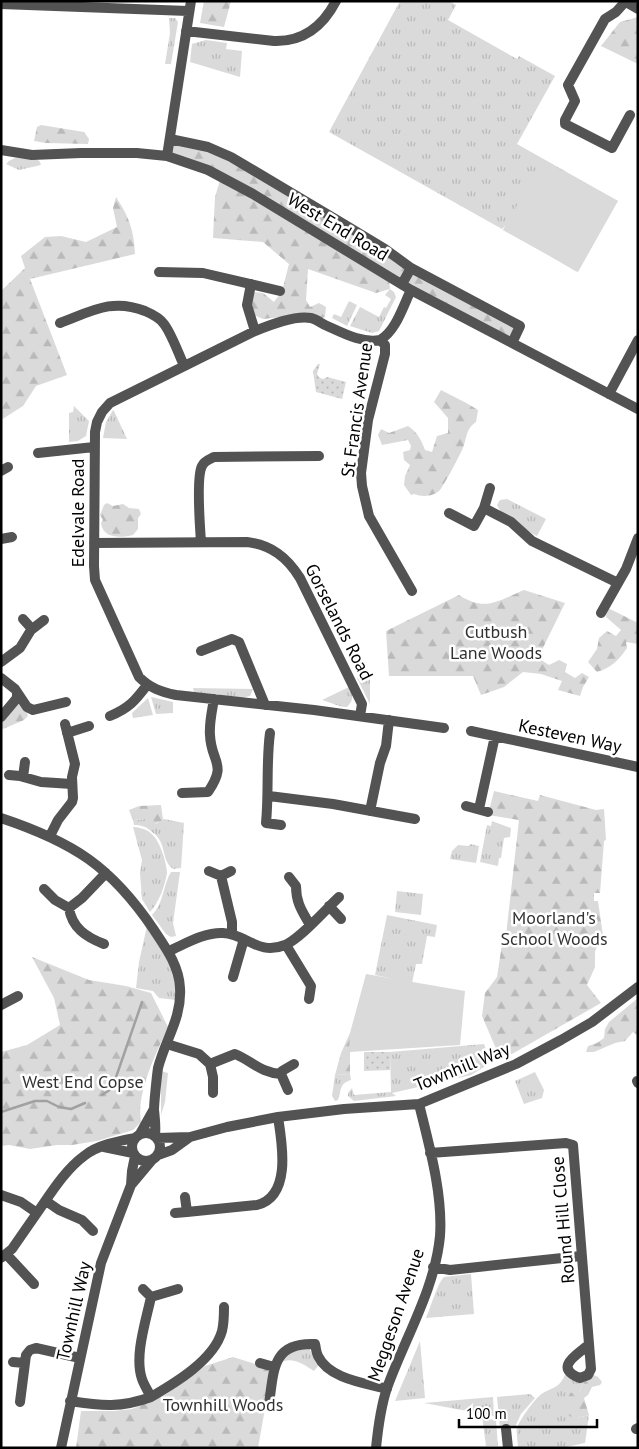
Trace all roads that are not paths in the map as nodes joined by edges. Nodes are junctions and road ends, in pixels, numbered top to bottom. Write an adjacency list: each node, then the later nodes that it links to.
1 (336, 1): 7 (street)
2 (624, 2): 6 (street); 8 (street)
3 (1, 4): 4 (street)
4 (106, 5): 5 (street)
5 (190, 6): 7 (street)
6 (638, 9)
7 (186, 31): 9 (street)
8 (630, 115)
9 (170, 139): 11 (street); 12 (street)
10 (2, 152): 11 (street, West End Road)
11 (167, 156): 15 (street, West End Road)
12 (411, 268): 15 (street, St Francis Avenue); 21 (street)
13 (159, 272): 14 (street)
14 (252, 284): 16 (street); 18 (street)
15 (407, 287): 19 (street, St Francis Avenue); 21 (street, West End Road)
16 (280, 291)
17 (60, 323): 22 (street)
18 (255, 331): 19 (street, Edelvale Road); 22 (street, Edelvale Road)
19 (380, 340): 36 (street, St Francis Avenue)
20 (638, 340): 23 (street)
21 (512, 343): 23 (street, West End Road)
22 (184, 366): 25 (street, Edelvale Road)
23 (609, 394): 24 (street, West End Road)
24 (638, 409)
25 (94, 447): 26 (street); 33 (street, Edelvale Road)
26 (38, 453)
27 (319, 456): 32 (street)
28 (490, 488): 29 (street)
29 (484, 508): 30 (street); 35 (street)
30 (449, 513)
31 (638, 538): 34 (street)
32 (200, 542): 33 (street, Gorselands Road); 50 (street, Gorselands Road)
33 (94, 543): 44 (street, Edelvale Road)
34 (634, 563): 35 (street)
35 (618, 583): 37 (street)
36 (412, 591)
37 (602, 613)
38 (23, 620): 40 (street)
39 (44, 620): 40 (street)
40 (32, 629): 42 (street)
41 (202, 652): 48 (street)
42 (1, 662)
43 (1, 678): 45 (street)
44 (147, 685): 46 (street); 49 (street)
45 (16, 691): 47 (street); 51 (street)
46 (214, 699): 48 (street); 63 (street)
47 (66, 702)
48 (265, 705): 50 (street)
49 (110, 716)
50 (360, 716): 52 (street)
51 (1, 717)
52 (389, 720): 54 (street); 66 (street)
53 (89, 726): 62 (street)
54 (444, 728)
55 (471, 731): 57 (street, Kesteven Way)
56 (270, 733): 64 (street)
57 (494, 736): 59 (street, Kesteven Way); 65 (street, Kesteven Way)
58 (25, 762): 61 (street)
59 (638, 767)
60 (10, 775): 61 (street)
61 (24, 777): 62 (street)
62 (72, 784): 70 (street)
63 (182, 793)
64 (268, 796): 66 (street); 69 (street)
65 (466, 806)
66 (370, 811): 68 (street)
67 (1, 818): 70 (street)
68 (415, 819)
69 (281, 825)
70 (50, 836): 73 (street)
71 (231, 871): 74 (street)
72 (209, 872): 74 (street)
73 (106, 873): 79 (street); 86 (street)
74 (221, 876): 82 (street)
75 (289, 877): 81 (street)
76 (44, 889): 79 (street)
77 (339, 896): 78 (street)
78 (329, 906): 80 (street); 81 (street)
79 (69, 908): 84 (street)
80 (341, 919)
81 (310, 925): 85 (street)
82 (232, 934): 83 (street); 86 (street)
83 (244, 939): 85 (street); 87 (street)
84 (104, 944)
85 (286, 945): 90 (street)
86 (169, 951): 92 (street)
87 (234, 977)
88 (638, 987): 98 (street, Townhill Way)
89 (18, 996): 91 (street)
90 (309, 999)
91 (3, 1000)
92 (167, 1044): 93 (street); 99 (street)
93 (210, 1064): 95 (street); 97 (street)
94 (294, 1064): 95 (street)
95 (281, 1074): 96 (street)
96 (288, 1090)
97 (213, 1092)
98 (419, 1104): 100 (street, Townhill Way); 105 (street, Meggeson Avenue)
99 (154, 1109): 101 (street); 102 (street)
100 (278, 1117): 103 (street, Townhill Way); 112 (street)
101 (138, 1136): 102 (street); 104 (street); 106 (street)
102 (156, 1137): 103 (street, Townhill Way); 107 (street)
103 (190, 1137): 107 (street, Townhill Way)
104 (103, 1147): 106 (street); 111 (street)
105 (430, 1153): 117 (street, Round Hill Close); 118 (street, Meggeson Avenue)
106 (134, 1155): 107 (street); 108 (street, Townhill Way)
107 (155, 1157): 108 (street, Townhill Way)
108 (131, 1185): 125 (street, Townhill Way)
109 (1, 1195): 113 (street)
110 (185, 1197): 112 (street)
111 (46, 1201): 113 (street); 115 (street)
112 (187, 1212): 114 (street)
113 (37, 1213): 116 (street)
114 (175, 1213)
115 (93, 1231)
116 (4, 1256): 119 (street)
117 (581, 1256): 118 (street); 124 (street, Round Hill Close)
118 (434, 1267): 130 (street, Meggeson Avenue)
119 (34, 1284)
120 (144, 1289): 122 (street)
121 (178, 1289): 122 (street)
122 (151, 1297): 131 (street)
123 (224, 1307): 131 (street)
124 (588, 1346)
125 (80, 1358): 128 (street); 132 (street, Townhill Way)
126 (13, 1362): 128 (street)
127 (260, 1363): 129 (street)
128 (26, 1364): 133 (street)
129 (274, 1367): 130 (street); 134 (street)
130 (387, 1389): 137 (street, Meggeson Avenue)
131 (151, 1397): 132 (street)
132 (70, 1401): 136 (street, Townhill Way)
133 (20, 1402)
134 (269, 1404)
135 (506, 1429): 138 (street)
136 (61, 1448)
137 (376, 1448)
138 (508, 1448)

